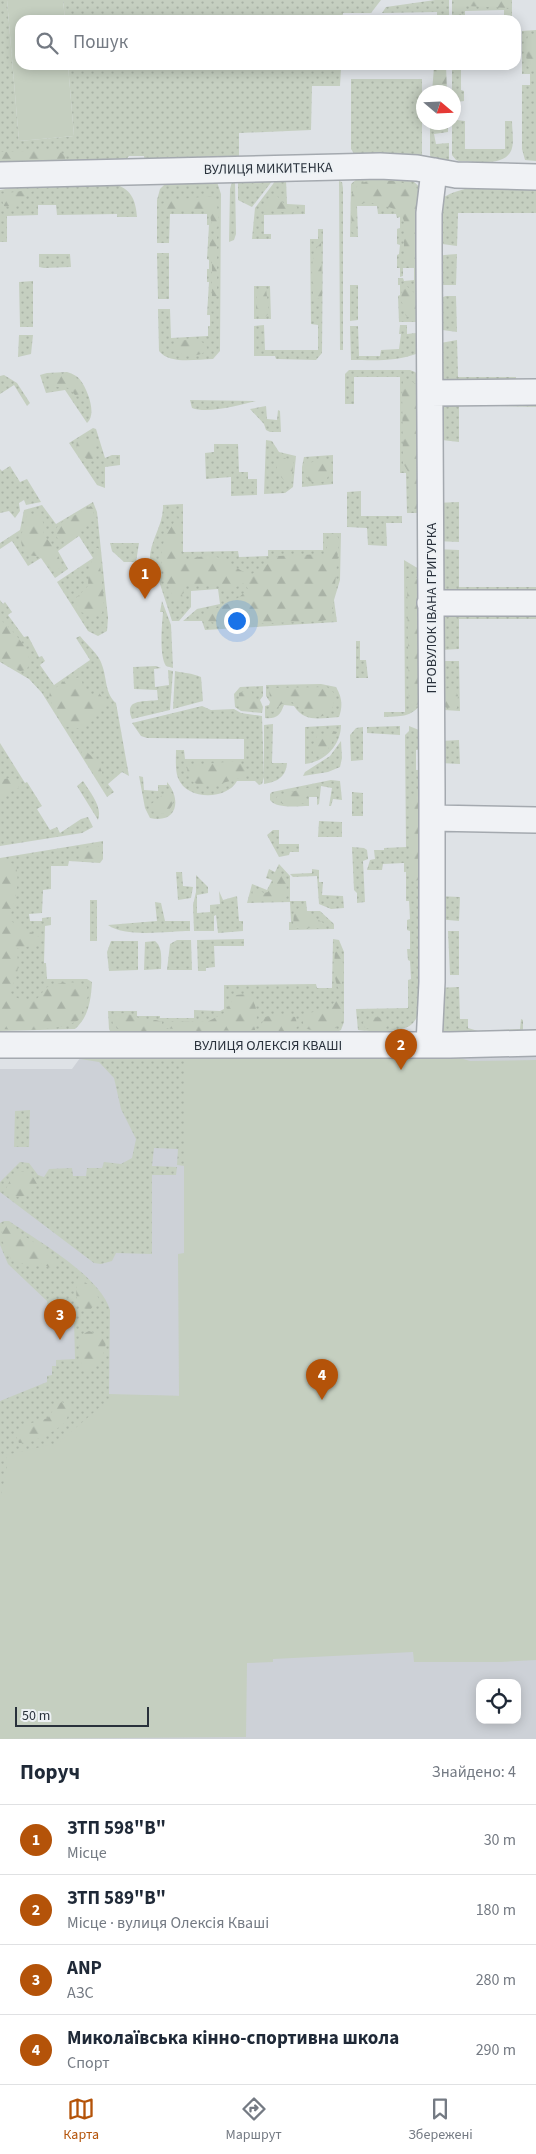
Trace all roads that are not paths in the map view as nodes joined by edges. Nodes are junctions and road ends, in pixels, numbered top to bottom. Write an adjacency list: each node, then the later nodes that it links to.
1 (434, 171): 2 (street, ВУЛИЦЯ МИКИТЕНКА); 3 (street, ВУЛИЦЯ МИКИТЕНКА); 5 (street, ПРОВУЛОК ІВАНА ГРИГУРКА)
2 (0, 175)
3 (536, 177)
4 (536, 392): 5 (street)
5 (430, 393): 6 (street, ПРОВУЛОК ІВАНА ГРИГУРКА)
6 (430, 603): 7 (street); 8 (street, ПРОВУЛОК ІВАНА ГРИГУРКА)
7 (536, 603)
8 (432, 818): 9 (street); 12 (street, ПРОВУЛОК ІВАНА ГРИГУРКА)
9 (536, 820)
10 (536, 1043): 12 (street, ВУЛИЦЯ ОЛЕКСІЯ КВАШІ)
11 (0, 1045): 12 (street, ВУЛИЦЯ ОЛЕКСІЯ КВАШІ)
12 (429, 1045)

